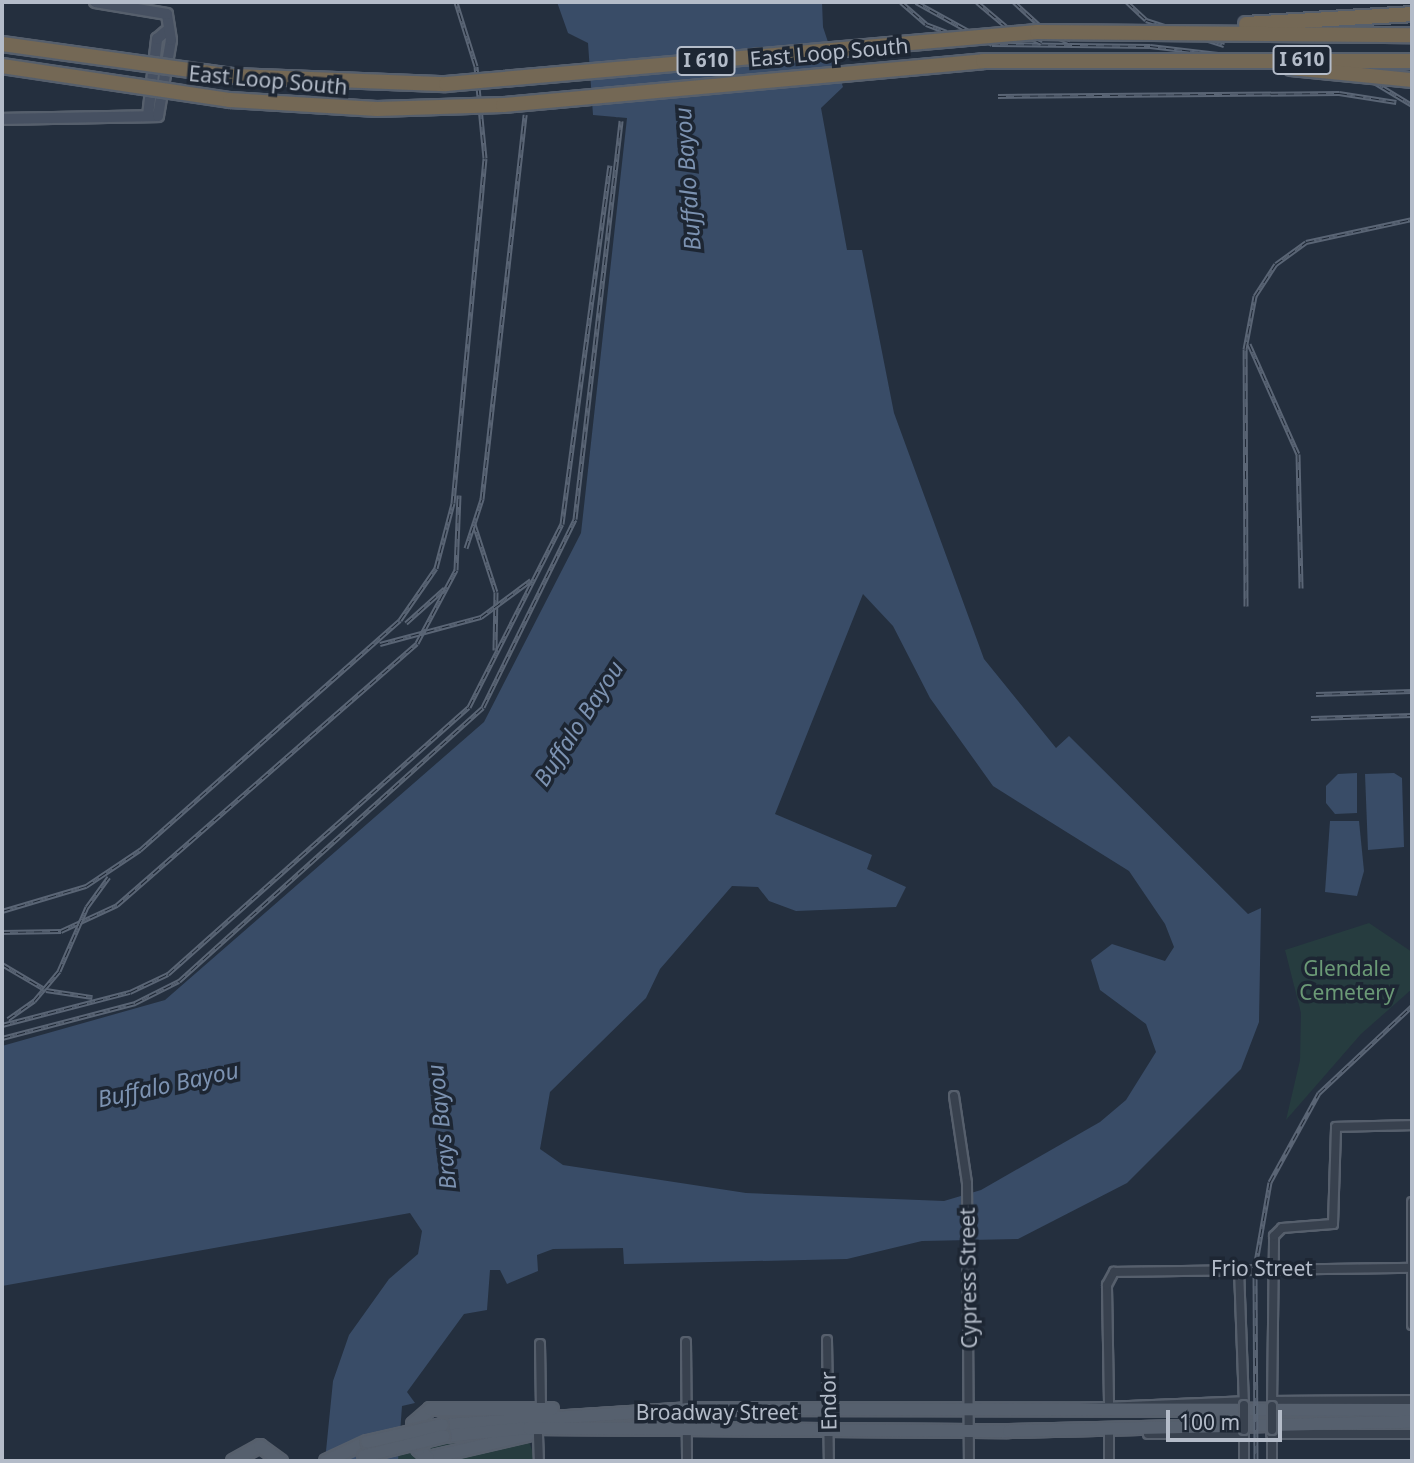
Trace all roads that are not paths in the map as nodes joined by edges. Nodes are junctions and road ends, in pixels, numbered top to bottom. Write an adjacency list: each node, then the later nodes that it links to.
1 (95, 2): 10 (main road)
2 (1412, 14): 3 (highway, bridge)
3 (1143, 30): 4 (highway, East Loop South / I 610, bridge); 5 (highway, East Loop South / I 610, bridge)
4 (1412, 35)
5 (2, 44)
6 (1192, 58): 7 (highway, East Loop South / I 610, bridge); 8 (highway, East Loop South / I 610, bridge); 9 (highway, bridge)
7 (1412, 61)
8 (2, 66)
9 (1412, 80)
10 (2, 119)
11 (954, 1096): 26 (street, Cypress Street)
12 (1412, 1125): 14 (street)
13 (1412, 1202): 15 (street)
14 (1272, 1268): 15 (street, Frio Street); 16 (street, Frio Street); 24 (street)
15 (1412, 1268): 17 (street)
16 (1239, 1269): 22 (street, Frio Street); 23 (street)
17 (1412, 1325)
18 (827, 1340): 27 (street, Endor)
19 (686, 1342): 28 (street)
20 (540, 1344): 25 (street)
21 (1412, 1400): 24 (street)
22 (1109, 1402): 23 (street, Broadway Street); 30 (street, Broadway Street)
23 (1244, 1403): 39 (street, bridge)
24 (1272, 1403): 40 (street, bridge)
25 (541, 1407): 31 (main road); 43 (main road)
26 (969, 1407): 27 (main road, Broadway Street); 30 (main road, Broadway Street); 37 (street, Cypress Street)
27 (828, 1408): 28 (main road, Broadway Street); 36 (street, Endor)
28 (687, 1409): 31 (main road, Broadway Street); 38 (street)
29 (1412, 1410): 30 (main road, Broadway Street)
30 (1074, 1411)
31 (560, 1415): 35 (main road, Broadway Street)
32 (1412, 1422): 33 (main road, Broadway Street)
33 (1073, 1426): 37 (main road, Broadway Street); 41 (street, Broadway Street)
34 (581, 1429): 35 (main road, Broadway Street); 38 (main road, Broadway Street); 43 (main road)
35 (443, 1430): 44 (main road, Broadway Street, bridge); 47 (main road, Broadway Street, bridge)
36 (828, 1431): 37 (main road, Broadway Street); 38 (main road, Broadway Street); 50 (street, Endor)
37 (969, 1431): 51 (street, Cypress Street)
38 (687, 1432): 49 (street)
39 (1244, 1432): 41 (street, Broadway Street); 53 (street)
40 (1271, 1432): 42 (street); 54 (street)
41 (1109, 1434): 52 (street)
42 (1412, 1434)
43 (538, 1436): 48 (street)
44 (359, 1459)
45 (233, 1461): 46 (main road)
46 (281, 1461)
47 (326, 1461)
48 (540, 1461)
49 (687, 1461)
50 (829, 1461)
51 (969, 1461)
52 (1109, 1461)
53 (1244, 1461)
54 (1272, 1461)

